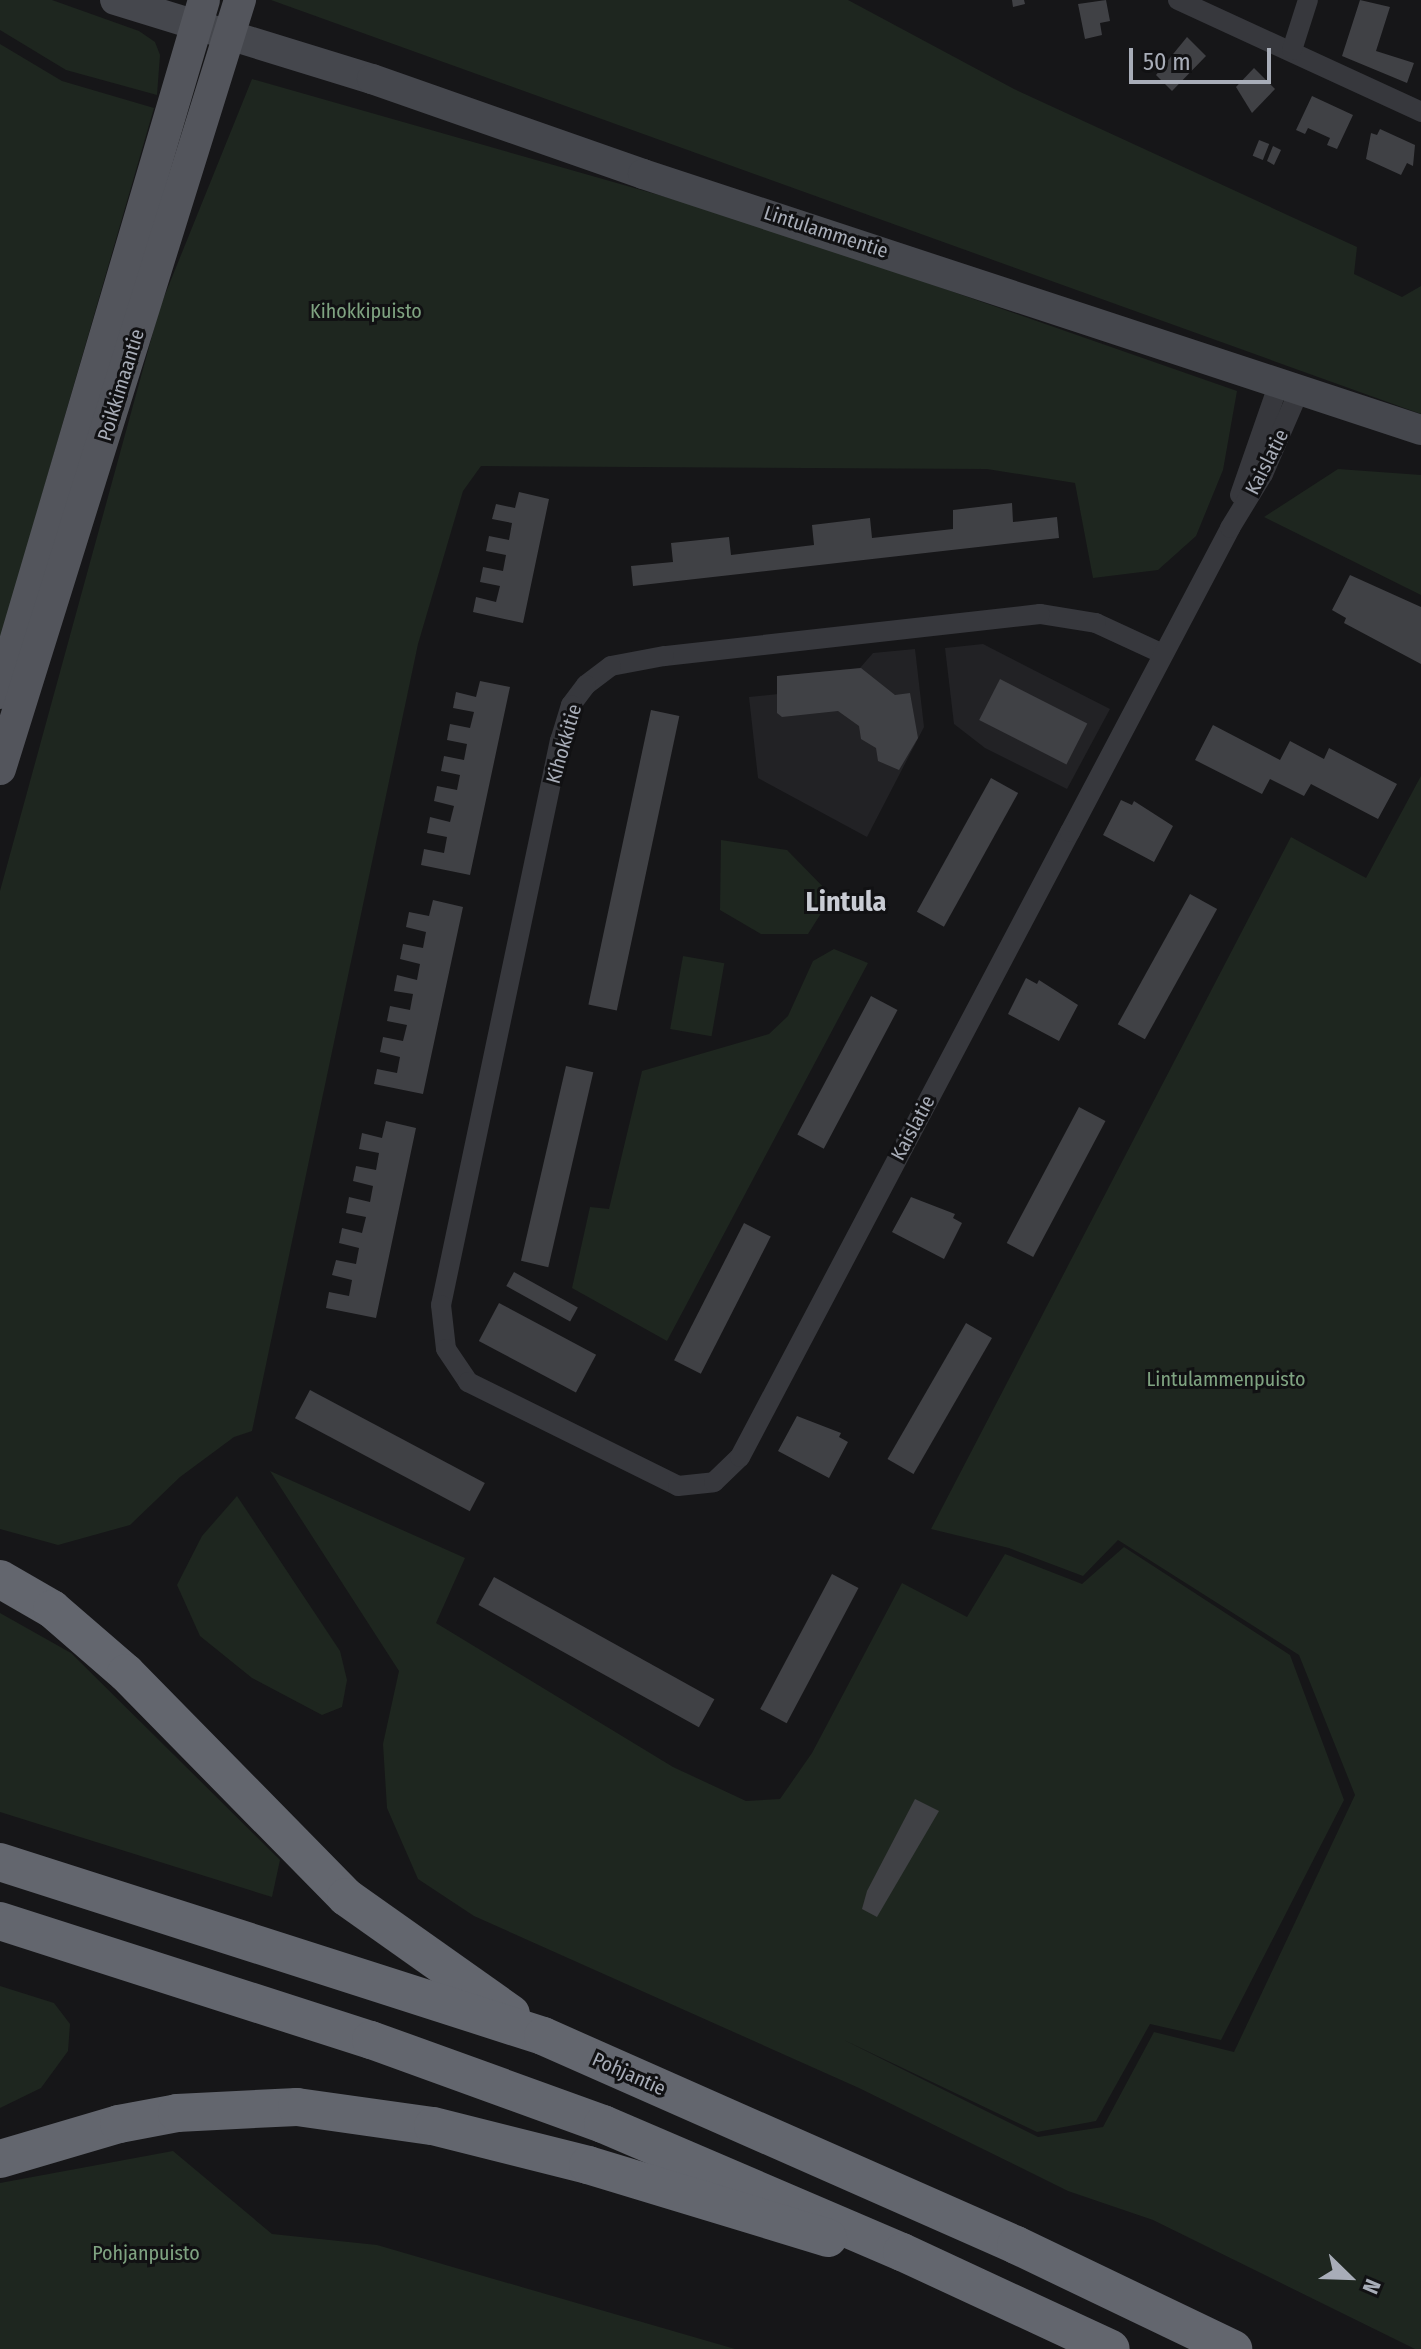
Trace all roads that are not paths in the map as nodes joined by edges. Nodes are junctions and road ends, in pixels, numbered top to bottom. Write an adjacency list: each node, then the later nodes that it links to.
1 (115, 0): 5 (street, Lintulammentie)
2 (240, 0): 6 (main road, Poikkimaantie)
3 (1178, 0): 7 (street)
4 (1308, 0): 7 (street)
5 (200, 13): 6 (street, Lintulammentie); 12 (main road, Poikkimaantie)
6 (231, 35): 9 (street, Lintulammentie); 13 (main road, Poikkimaantie)
7 (1292, 50): 8 (street)
8 (1421, 112)
9 (1288, 389): 10 (street, Lintulammentie); 11 (street, Kaislatie)
10 (1421, 430)
11 (1163, 654): 14 (street, Kaislatie); 14 (street, Kihokkitie)
12 (0, 693)
13 (0, 769)
14 (468, 1382)
15 (0, 1579): 18 (highway)
16 (0, 1862): 18 (highway, Pohjantie)
17 (0, 1921): 20 (highway)
18 (543, 2036): 22 (highway, Pohjantie)
19 (0, 2159): 20 (highway)
20 (902, 2252): 21 (highway)
21 (1111, 2349)
22 (1233, 2349)

